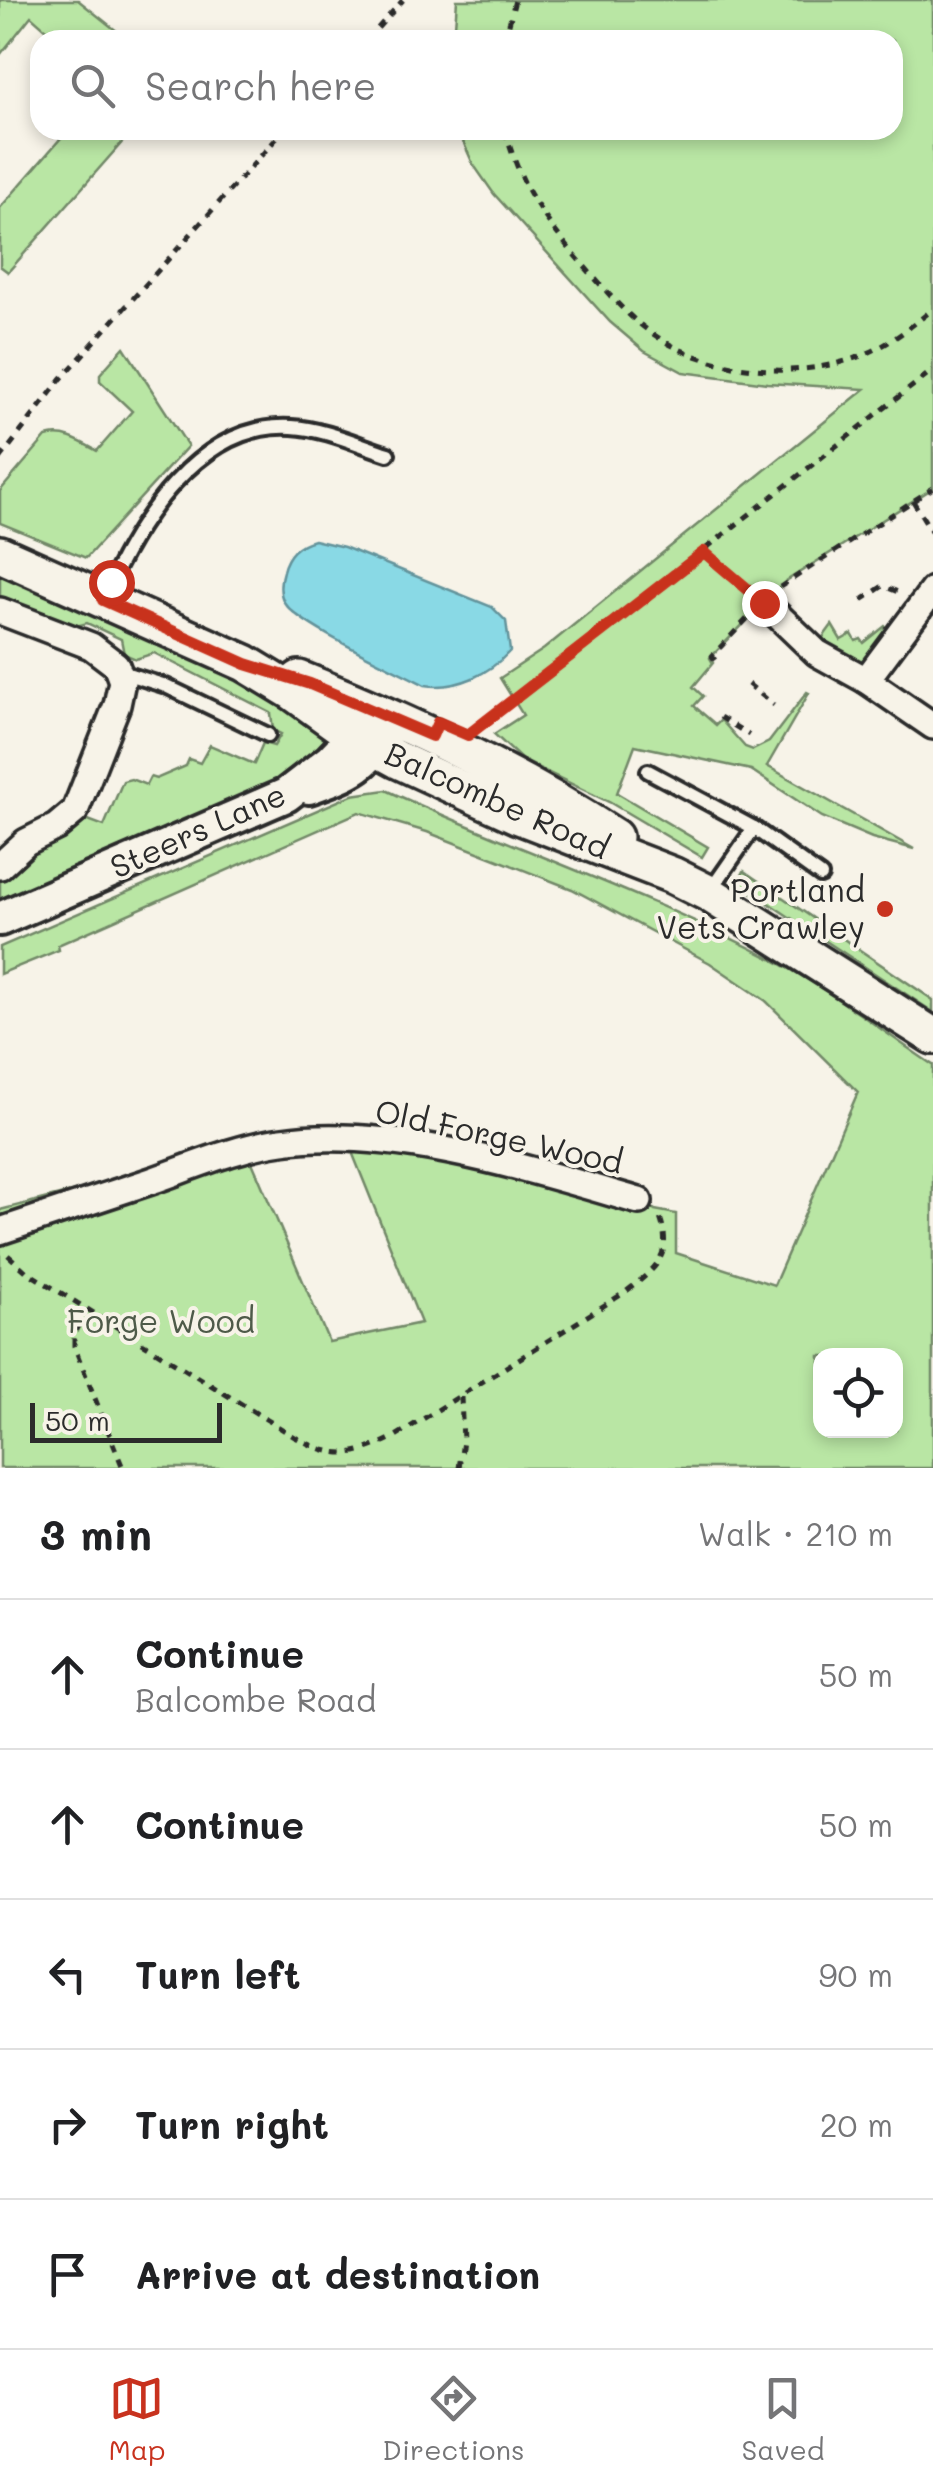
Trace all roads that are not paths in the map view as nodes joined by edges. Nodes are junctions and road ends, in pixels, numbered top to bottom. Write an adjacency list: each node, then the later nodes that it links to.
1 (388, 454): 4 (lane)
2 (0, 554): 4 (main road, Balcombe Road)
3 (928, 596): 8 (street)
4 (103, 600): 10 (main road, Balcombe Road)
5 (768, 606): 8 (street)
6 (0, 611): 7 (street)
7 (121, 672): 11 (lane); 14 (street)
8 (866, 680): 9 (street)
9 (933, 726)
10 (373, 728): 16 (main road, Balcombe Road); 17 (street, Steers Lane)
11 (268, 735)
12 (648, 770): 13 (lane)
13 (754, 828): 15 (lane); 16 (lane)
14 (0, 866)
15 (822, 876)
16 (708, 894): 18 (main road, Balcombe Road)
17 (0, 919)
18 (933, 1036)
19 (638, 1200): 20 (street, Old Forge Wood)
20 (0, 1231)

